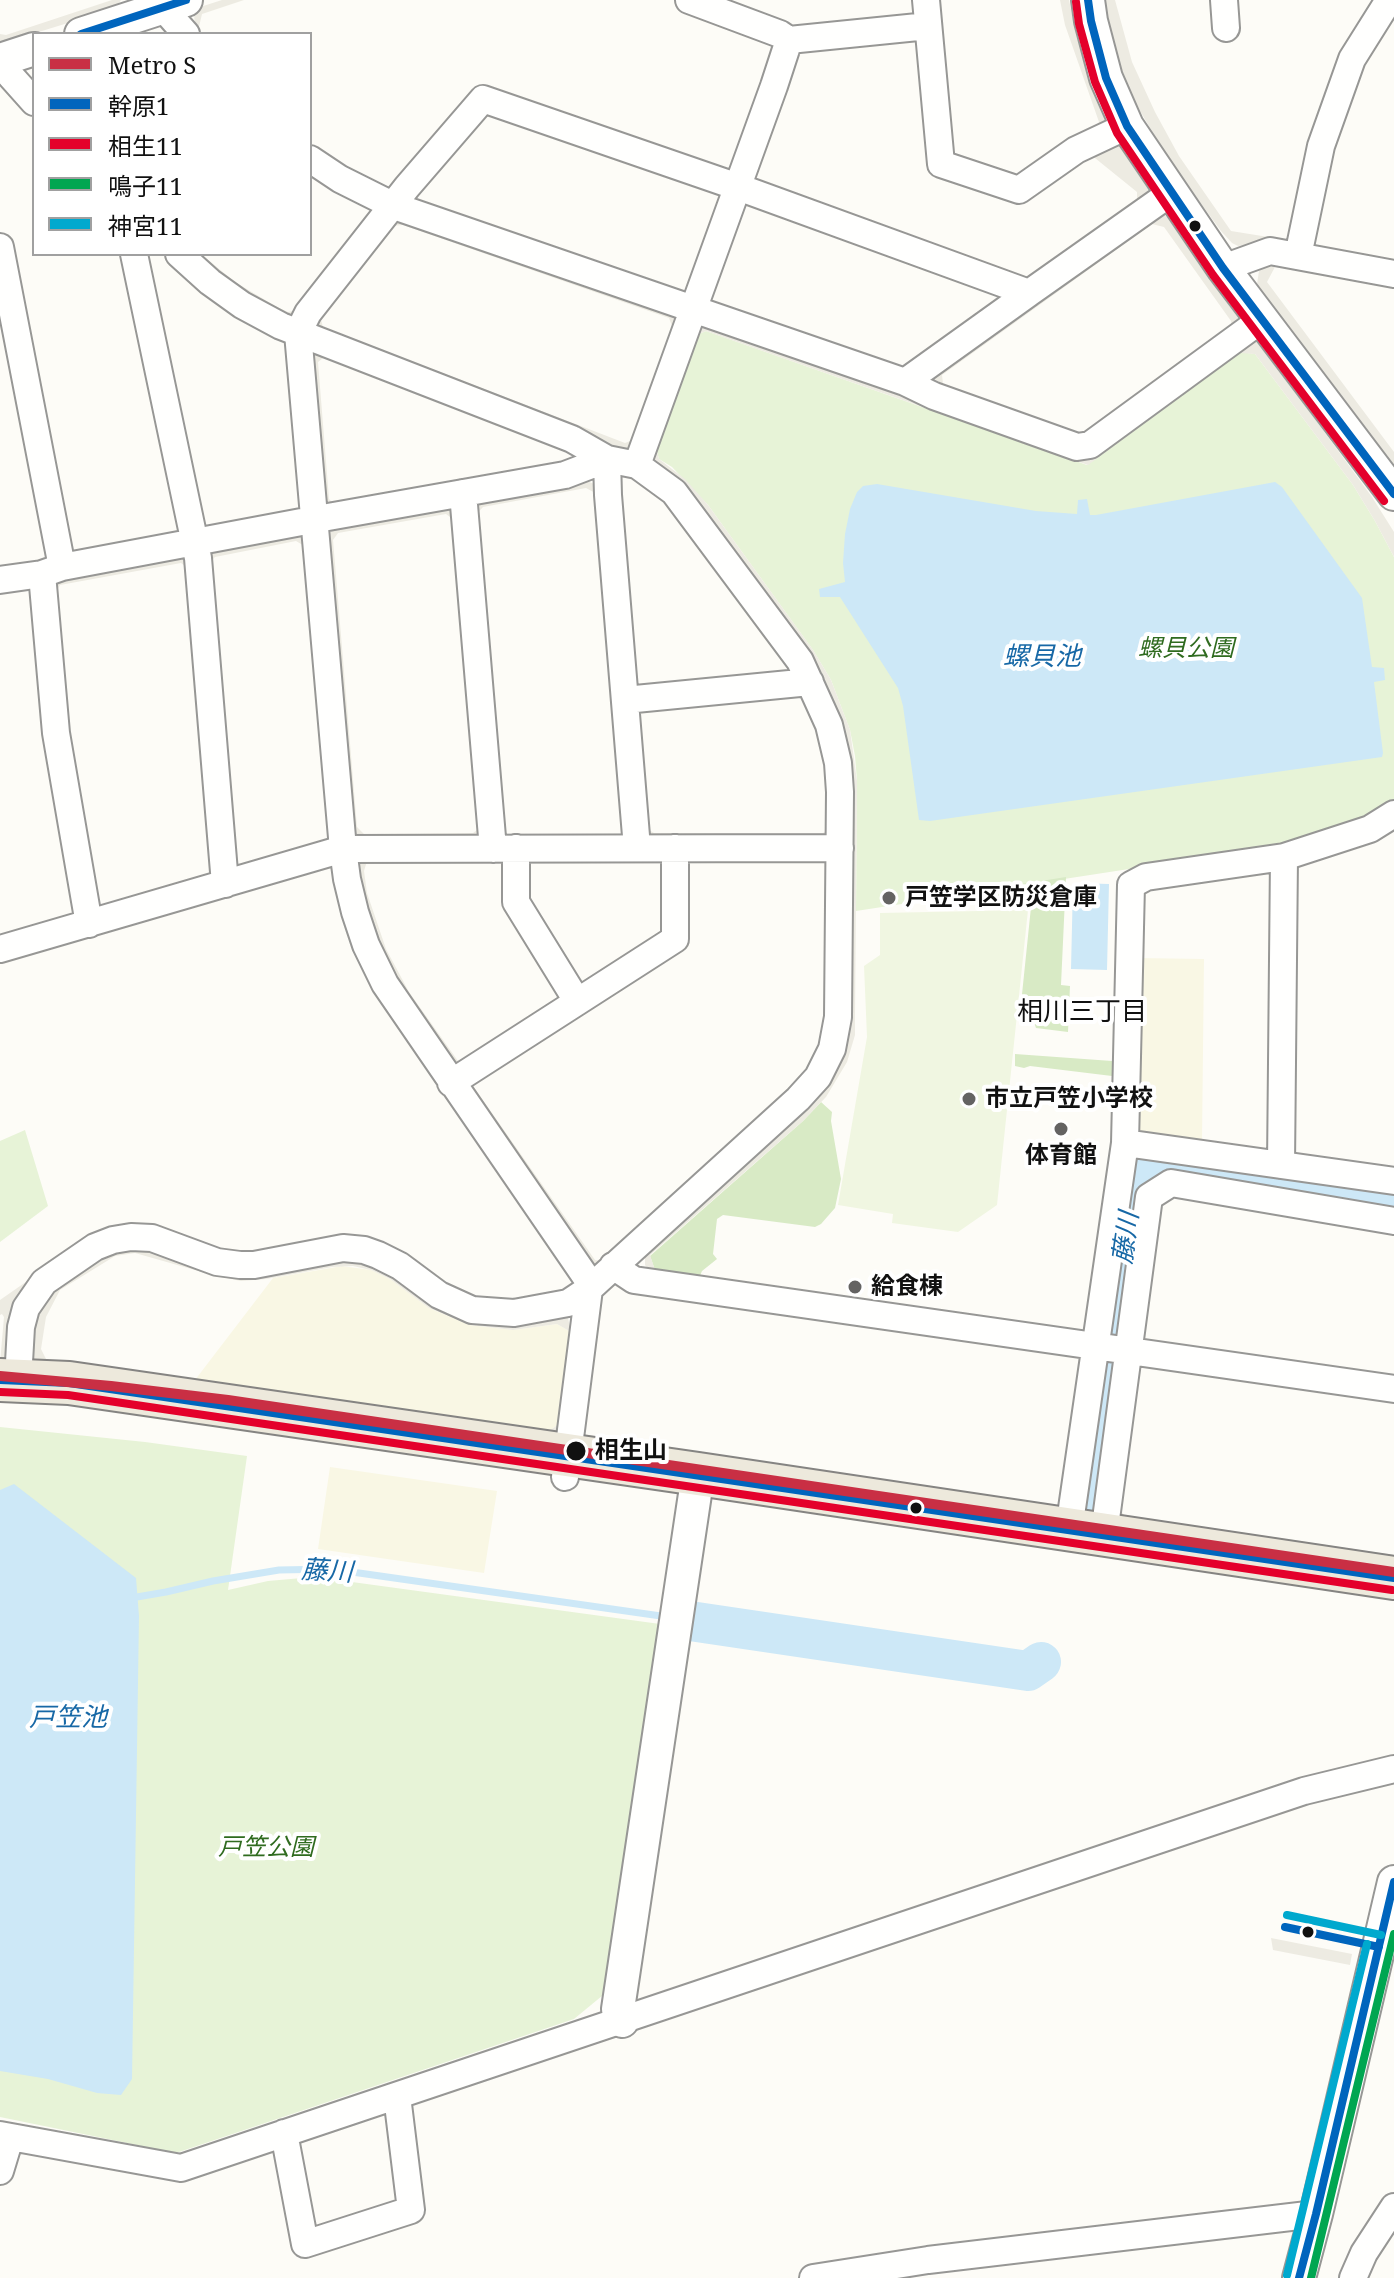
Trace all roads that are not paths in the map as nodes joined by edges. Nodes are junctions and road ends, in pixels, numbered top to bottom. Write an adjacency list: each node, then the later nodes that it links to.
1 (689, 0): 11 (street)
2 (926, 0): 7 (street)
3 (1088, 0): 15 (street)
4 (1224, 0): 8 (street)
5 (1389, 0): 23 (street)
6 (168, 3): 9 (street); 10 (street)
7 (928, 26): 11 (street); 15 (street)
8 (1226, 28)
9 (87, 32)
10 (185, 32)
11 (789, 40): 17 (street)
12 (32, 50): 13 (street)
13 (0, 62): 14 (street)
14 (32, 100)
15 (1127, 126): 18 (street)
16 (312, 160): 19 (street)
17 (738, 187): 19 (street); 26 (street); 27 (street)
18 (1172, 192): 24 (street); 26 (street)
19 (394, 206): 27 (street); 29 (street)
20 (0, 247): 37 (street)
21 (134, 256): 36 (street)
22 (181, 256): 29 (street)
23 (1298, 256): 24 (street); 25 (street)
24 (1223, 268): 28 (street)
25 (1394, 274)
26 (1029, 293): 30 (street)
27 (693, 308): 30 (street); 32 (street)
28 (1261, 320): 30 (street); 34 (street)
29 (298, 333): 31 (street); 35 (street)
30 (905, 382)
31 (607, 459): 32 (street); 33 (street); 40 (street)
32 (637, 465): 39 (street)
33 (463, 493): 35 (street); 42 (street)
34 (1394, 494)
35 (315, 519): 36 (street); 46 (street)
36 (194, 543): 37 (street); 48 (street)
37 (52, 571): 38 (street); 49 (street)
38 (0, 580)
39 (810, 682): 40 (street); 45 (street)
40 (625, 700): 43 (street)
41 (1394, 814): 47 (street)
42 (505, 848): 43 (street); 46 (street); 51 (street)
43 (637, 848): 44 (street)
44 (675, 848): 45 (street); 51 (street)
45 (840, 848): 57 (street)
46 (343, 849): 48 (street); 52 (street)
47 (1284, 857): 53 (street); 54 (street)
48 (225, 884): 49 (street)
49 (89, 924): 50 (street)
50 (0, 949)
51 (577, 1001): 52 (street)
52 (451, 1083): 58 (street)
53 (1125, 1143): 54 (street); 59 (street)
54 (1281, 1165): 55 (street)
55 (1394, 1181)
56 (1394, 1221): 59 (street)
57 (613, 1266): 58 (street); 59 (street)
58 (591, 1288): 60 (street); 62 (street)
59 (1111, 1347): 61 (street); 64 (street)
60 (6, 1389): 62 (main road)
61 (1394, 1389)
62 (566, 1466): 63 (main road)
63 (696, 1484): 64 (main road); 66 (main road); 69 (street)
64 (1086, 1532): 65 (main road)
65 (1394, 1578)
66 (1394, 1599)
67 (1394, 1769): 69 (street)
68 (1394, 1882): 75 (street)
69 (622, 2021): 70 (street)
70 (397, 2096): 71 (street); 71 (street)
71 (284, 2133): 72 (street)
72 (5, 2137): 73 (street)
73 (0, 2171)
74 (1394, 2207): 78 (street)
75 (1316, 2214): 76 (street); 77 (street)
76 (813, 2278)
77 (1299, 2278)
78 (1353, 2278)

